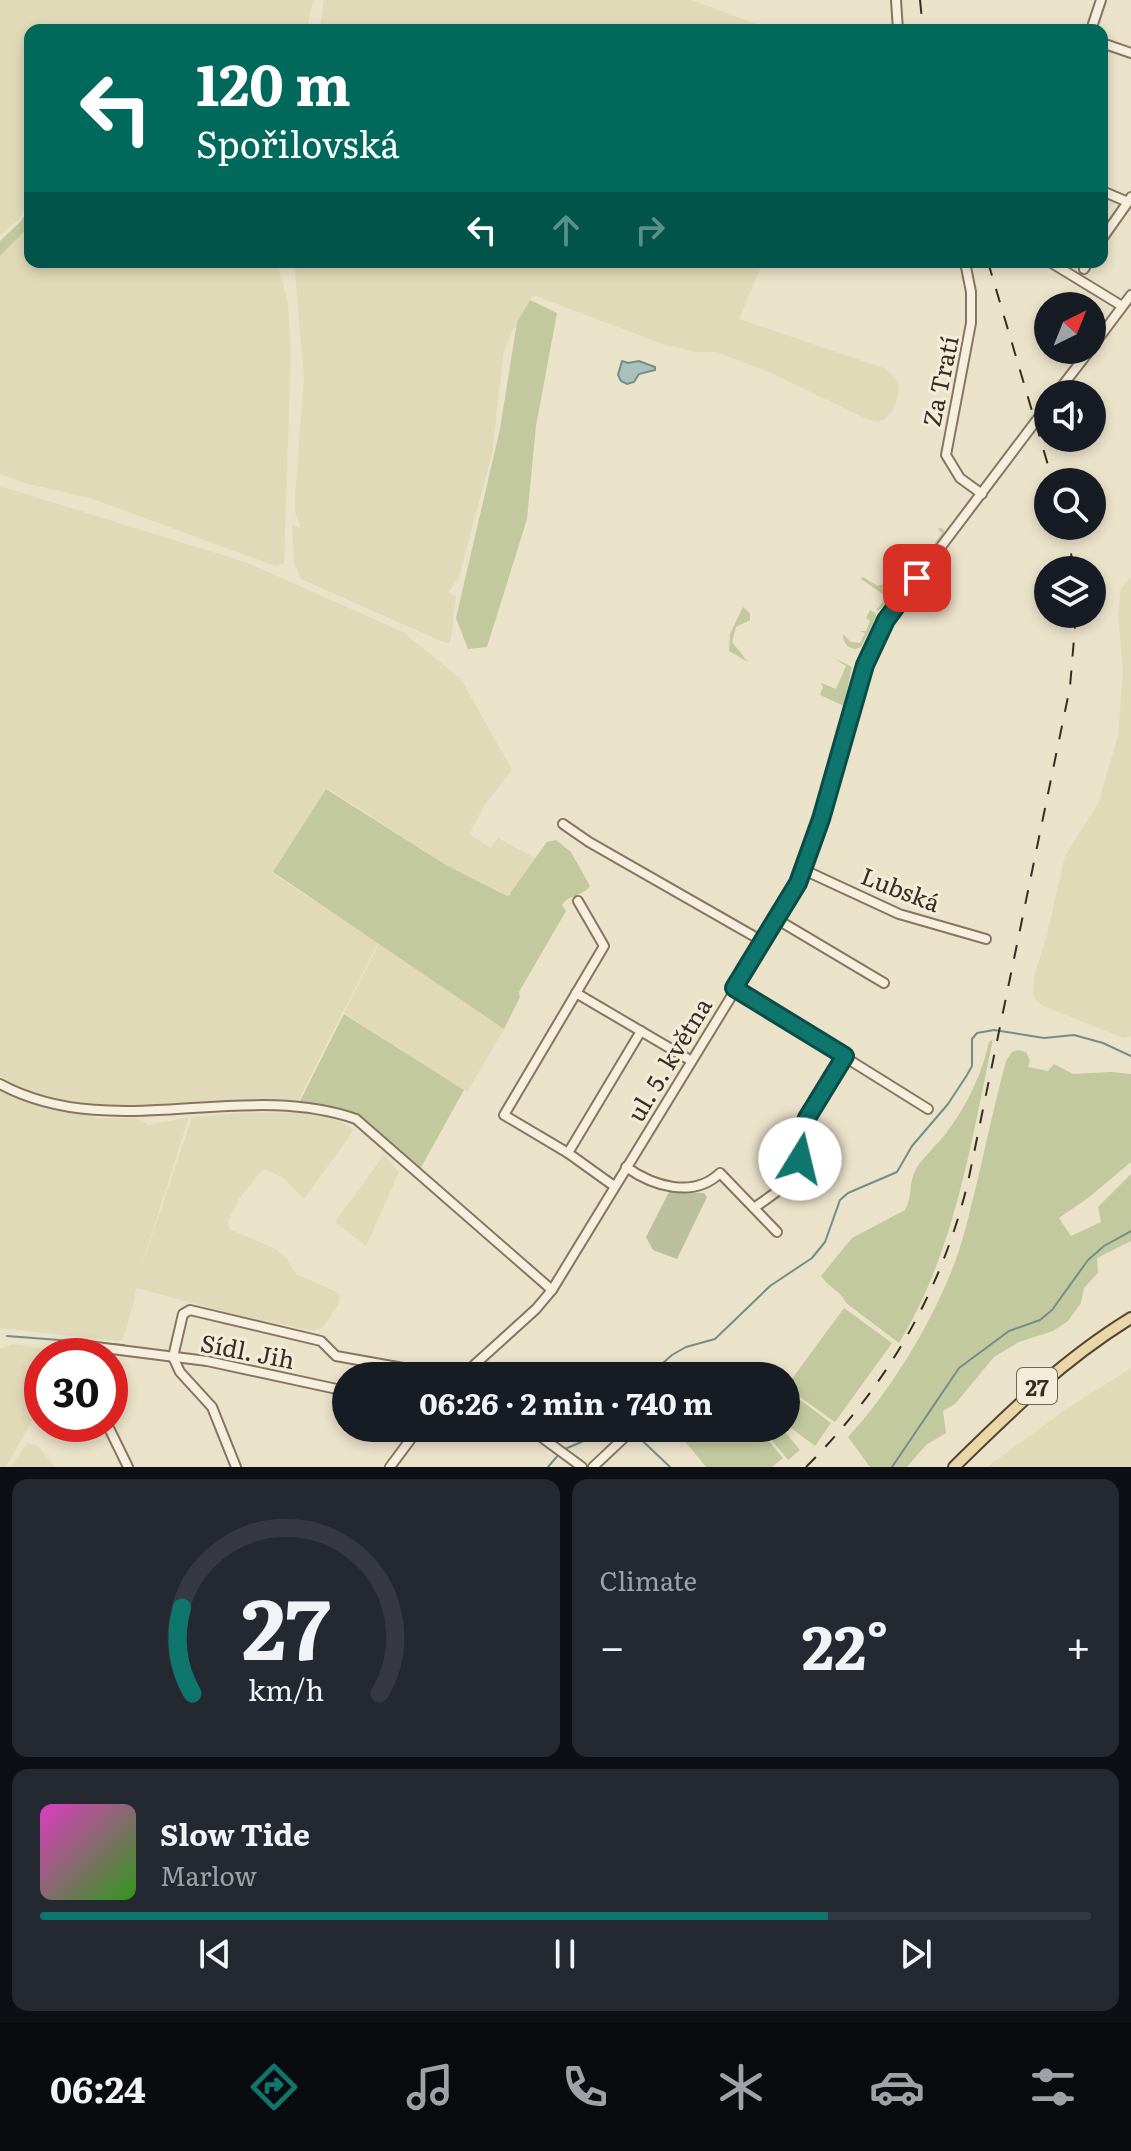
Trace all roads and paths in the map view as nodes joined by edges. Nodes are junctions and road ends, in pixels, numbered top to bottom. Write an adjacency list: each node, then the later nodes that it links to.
1 (896, 0): 3 (street)
2 (1101, 0): 4 (street)
3 (898, 24)
4 (1093, 24)
5 (1108, 45): 6 (street)
6 (1131, 53)
7 (1108, 193): 8 (street)
8 (1130, 199): 9 (street)
9 (1108, 230)
10 (966, 268): 18 (street, Za Tratí)
11 (1060, 268): 13 (street)
12 (1131, 295): 13 (street)
13 (1122, 306): 14 (street)
14 (1106, 328)
15 (1079, 364): 16 (street)
16 (1067, 380)
17 (1034, 424): 18 (street, ul. 5. května)
18 (982, 494): 20 (street, ul. 5. května)
19 (563, 824): 24 (street)
20 (804, 870): 22 (street, ul. 5. května); 23 (street, Lubská)
21 (578, 901): 27 (street)
22 (778, 920): 24 (street, ul. 5. května); 25 (street)
23 (986, 939)
24 (764, 942): 26 (street, ul. 5. května)
25 (884, 983)
26 (734, 988): 29 (street); 30 (street, ul. 5. května)
27 (576, 993): 28 (street); 33 (street)
28 (641, 1031): 30 (street); 33 (street)
29 (845, 1056): 32 (street); 36 (street)
30 (690, 1060): 34 (street, ul. 5. května)
31 (0, 1084): 38 (street)
32 (928, 1109)
33 (568, 1153): 35 (street)
34 (626, 1167): 35 (street, ul. 5. května); 36 (street)
35 (614, 1186): 38 (street, ul. 5. května)
36 (754, 1208): 37 (street)
37 (777, 1232)
38 (552, 1290): 43 (street, ul. 5. května)
39 (1131, 1318): 54 (main road, 27)
40 (128, 1351): 41 (street)
41 (173, 1357): 42 (street); 44 (street, Sídl. Jih); 50 (street, Sídl. Jih)
42 (370, 1362)
43 (477, 1362)
44 (332, 1388)
45 (116, 1442): 49 (street)
46 (409, 1442): 51 (street)
47 (549, 1442): 52 (street)
48 (620, 1442): 53 (street)
49 (128, 1467)
50 (236, 1467)
51 (390, 1467)
52 (582, 1467)
53 (593, 1467)
54 (954, 1467)

